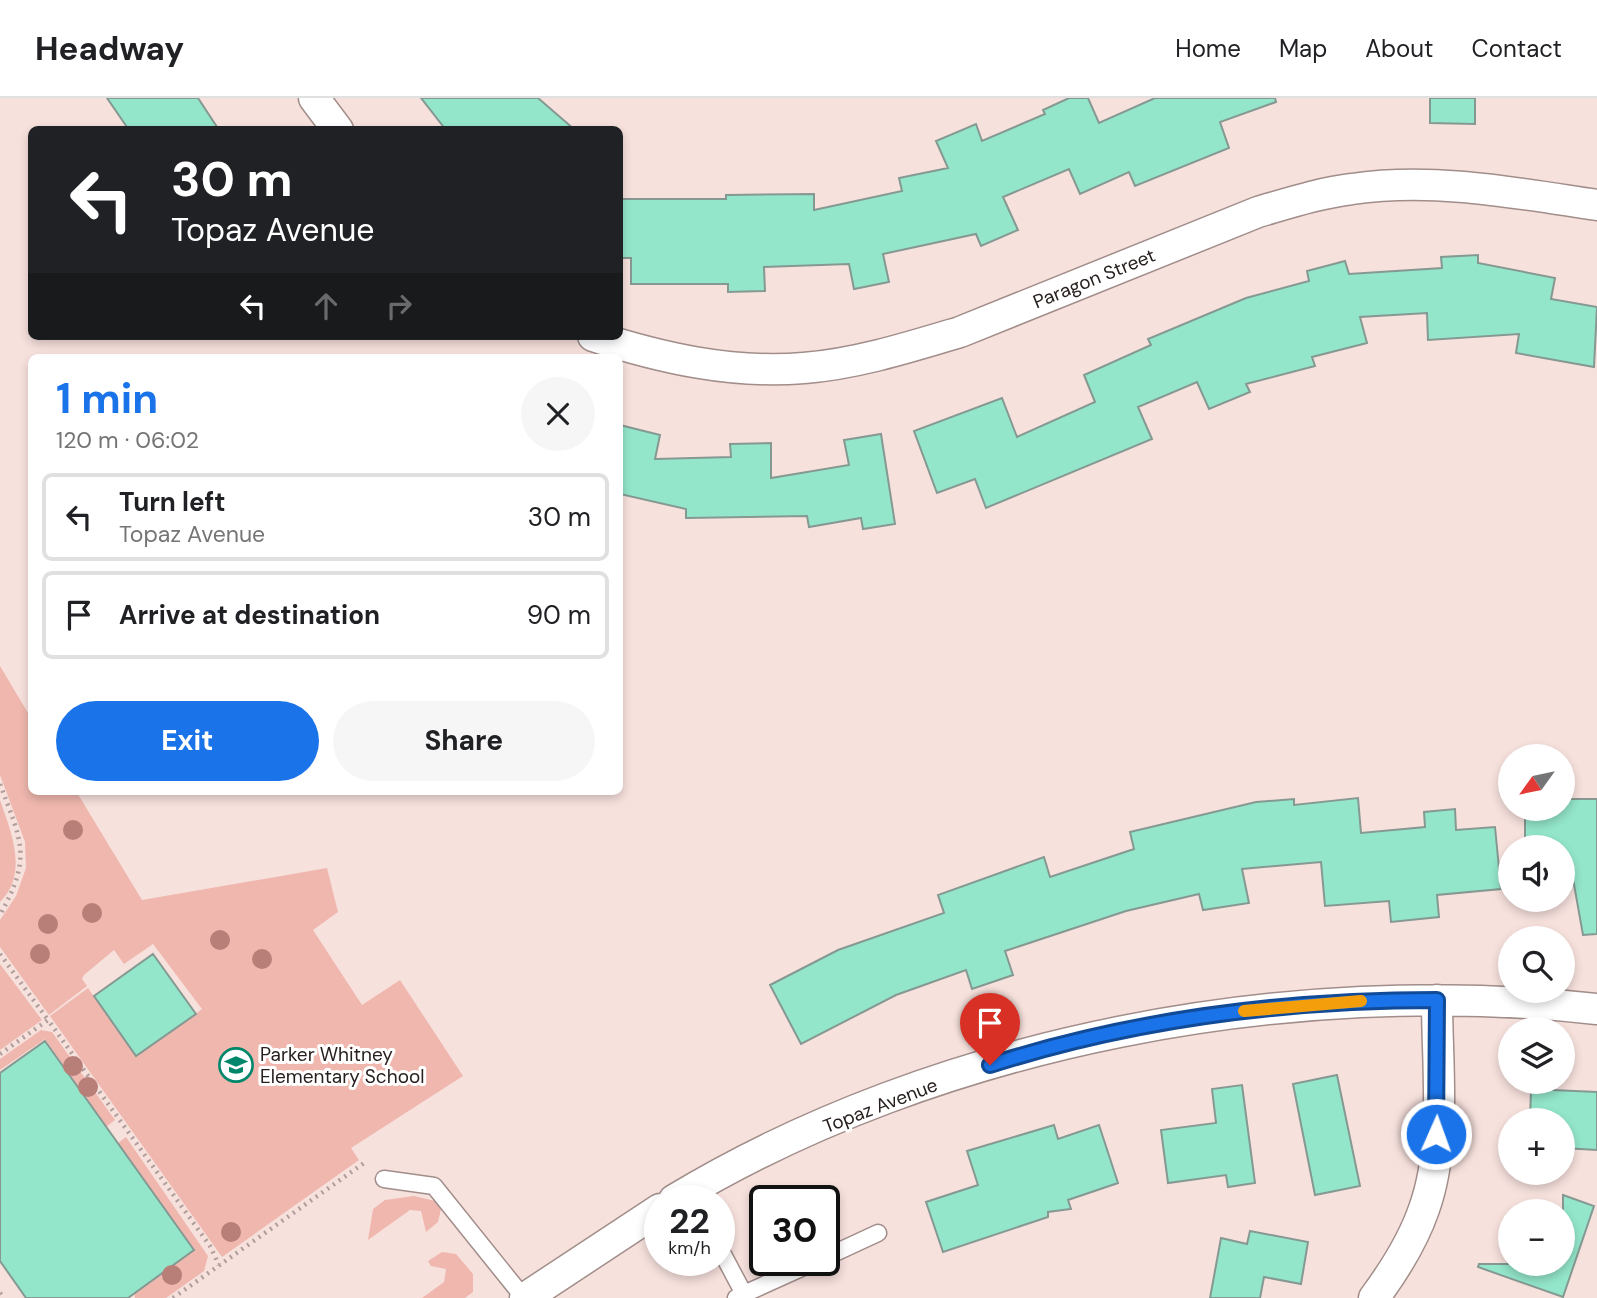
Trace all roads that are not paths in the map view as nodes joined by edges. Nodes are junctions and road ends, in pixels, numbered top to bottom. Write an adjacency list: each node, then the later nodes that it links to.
1 (314, 98): 2 (street)
2 (335, 126)
3 (1597, 205): 4 (street, Paragon Street)
4 (605, 340)
5 (1437, 1000): 6 (street, Topaz Avenue); 8 (street, Topaz Avenue); 16 (street)
6 (1597, 1009)
7 (384, 1179): 15 (lane)
8 (707, 1185)
9 (644, 1220): 15 (street)
10 (878, 1233): 11 (lane)
11 (840, 1251)
12 (731, 1276): 14 (lane)
13 (784, 1276): 14 (lane)
14 (740, 1296)
15 (525, 1298)
16 (1374, 1298)

